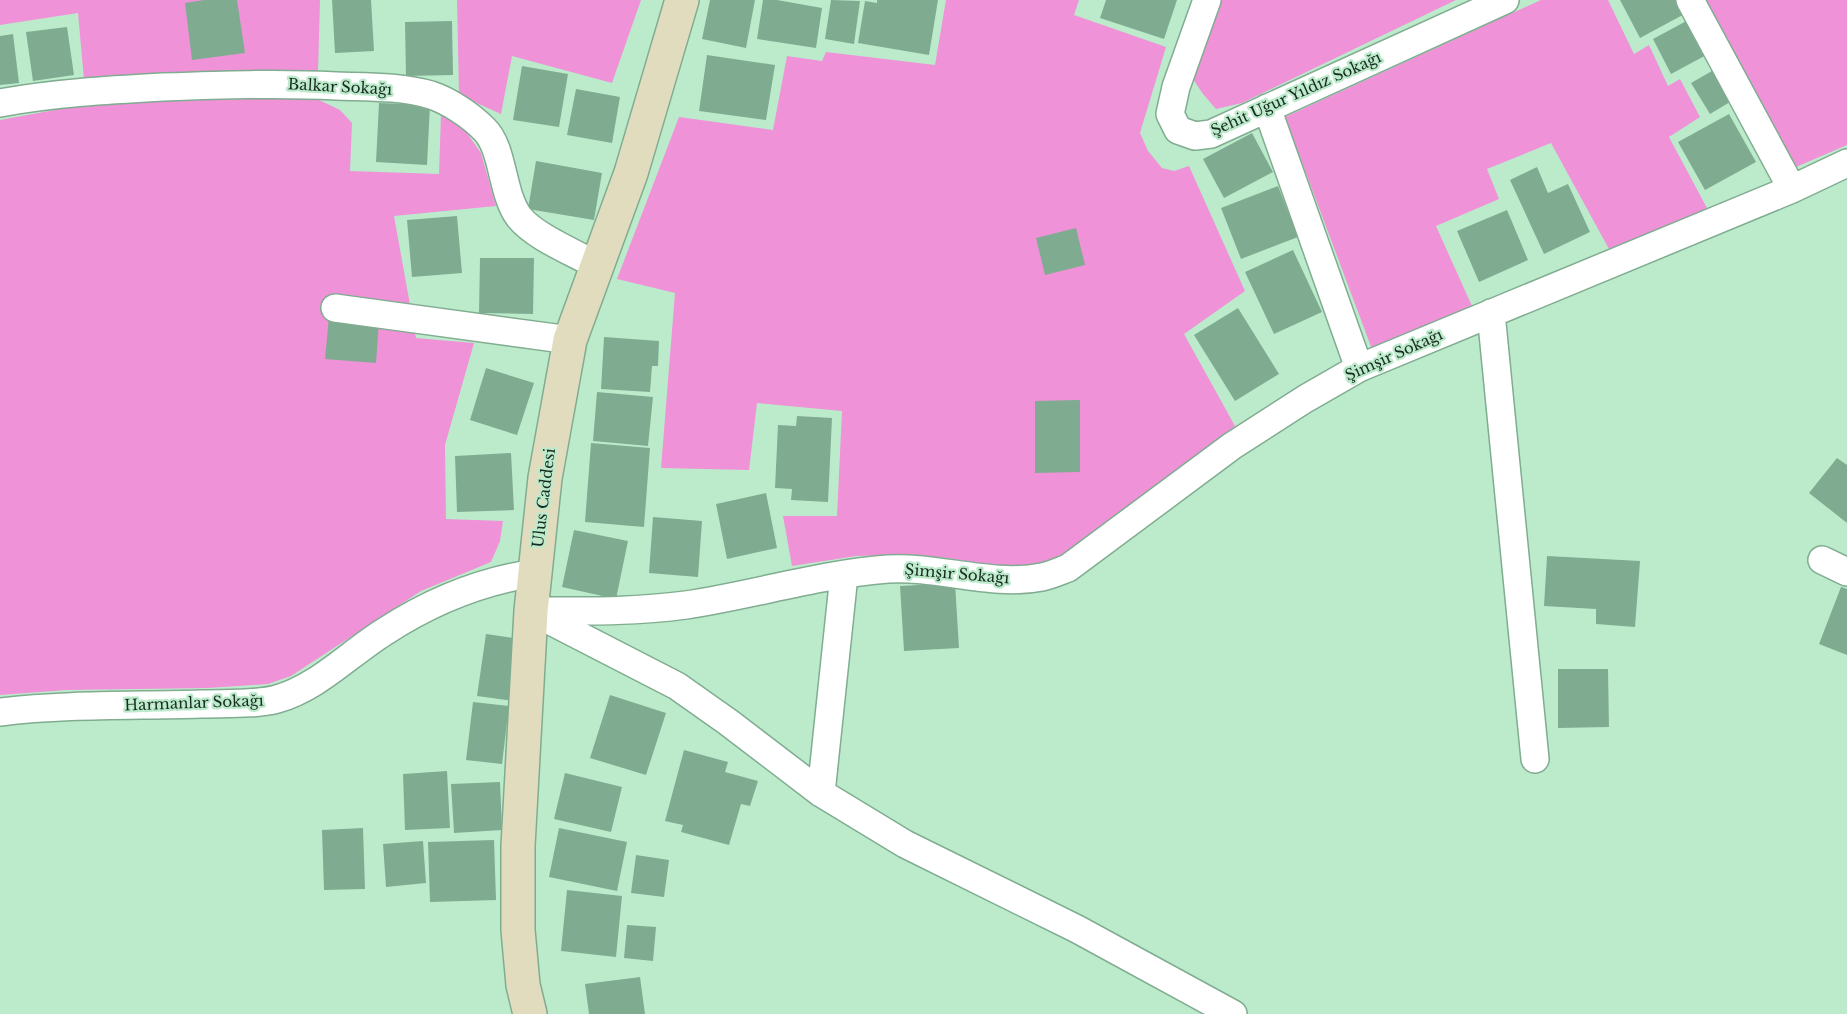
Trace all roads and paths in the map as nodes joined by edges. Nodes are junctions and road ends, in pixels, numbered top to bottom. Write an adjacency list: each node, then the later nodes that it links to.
1 (682, 0): 9 (street, Ulus Caddesi)
2 (1207, 0): 6 (street, Şehit Uğur Yıldız Sokağı)
3 (1505, 0): 6 (street, Şehit Uğur Yıldız Sokağı)
4 (1690, 0): 8 (street)
5 (0, 103): 9 (street, Balkar Sokağı)
6 (1267, 108): 13 (street)
7 (1844, 172): 8 (street, Şimşir Sokağı)
8 (1792, 189): 11 (street, Şimşir Sokağı)
9 (596, 265): 12 (street, Ulus Caddesi)
10 (335, 308): 12 (street)
11 (1491, 313): 13 (street, Şimşir Sokağı); 20 (street)
12 (570, 340): 16 (street, Ulus Caddesi)
13 (1359, 369): 17 (street, Şimşir Sokağı)
14 (1822, 560): 15 (street)
15 (1847, 572)
16 (535, 573): 18 (street, Ulus Caddesi); 19 (street, Harmanlar Sokağı)
17 (844, 575): 18 (street, Şimşir Sokağı); 21 (street)
18 (531, 611): 21 (street); 22 (street, Ulus Caddesi)
19 (0, 712)
20 (1535, 759)
21 (820, 793): 23 (street)
22 (530, 1014)
23 (1233, 1014)

